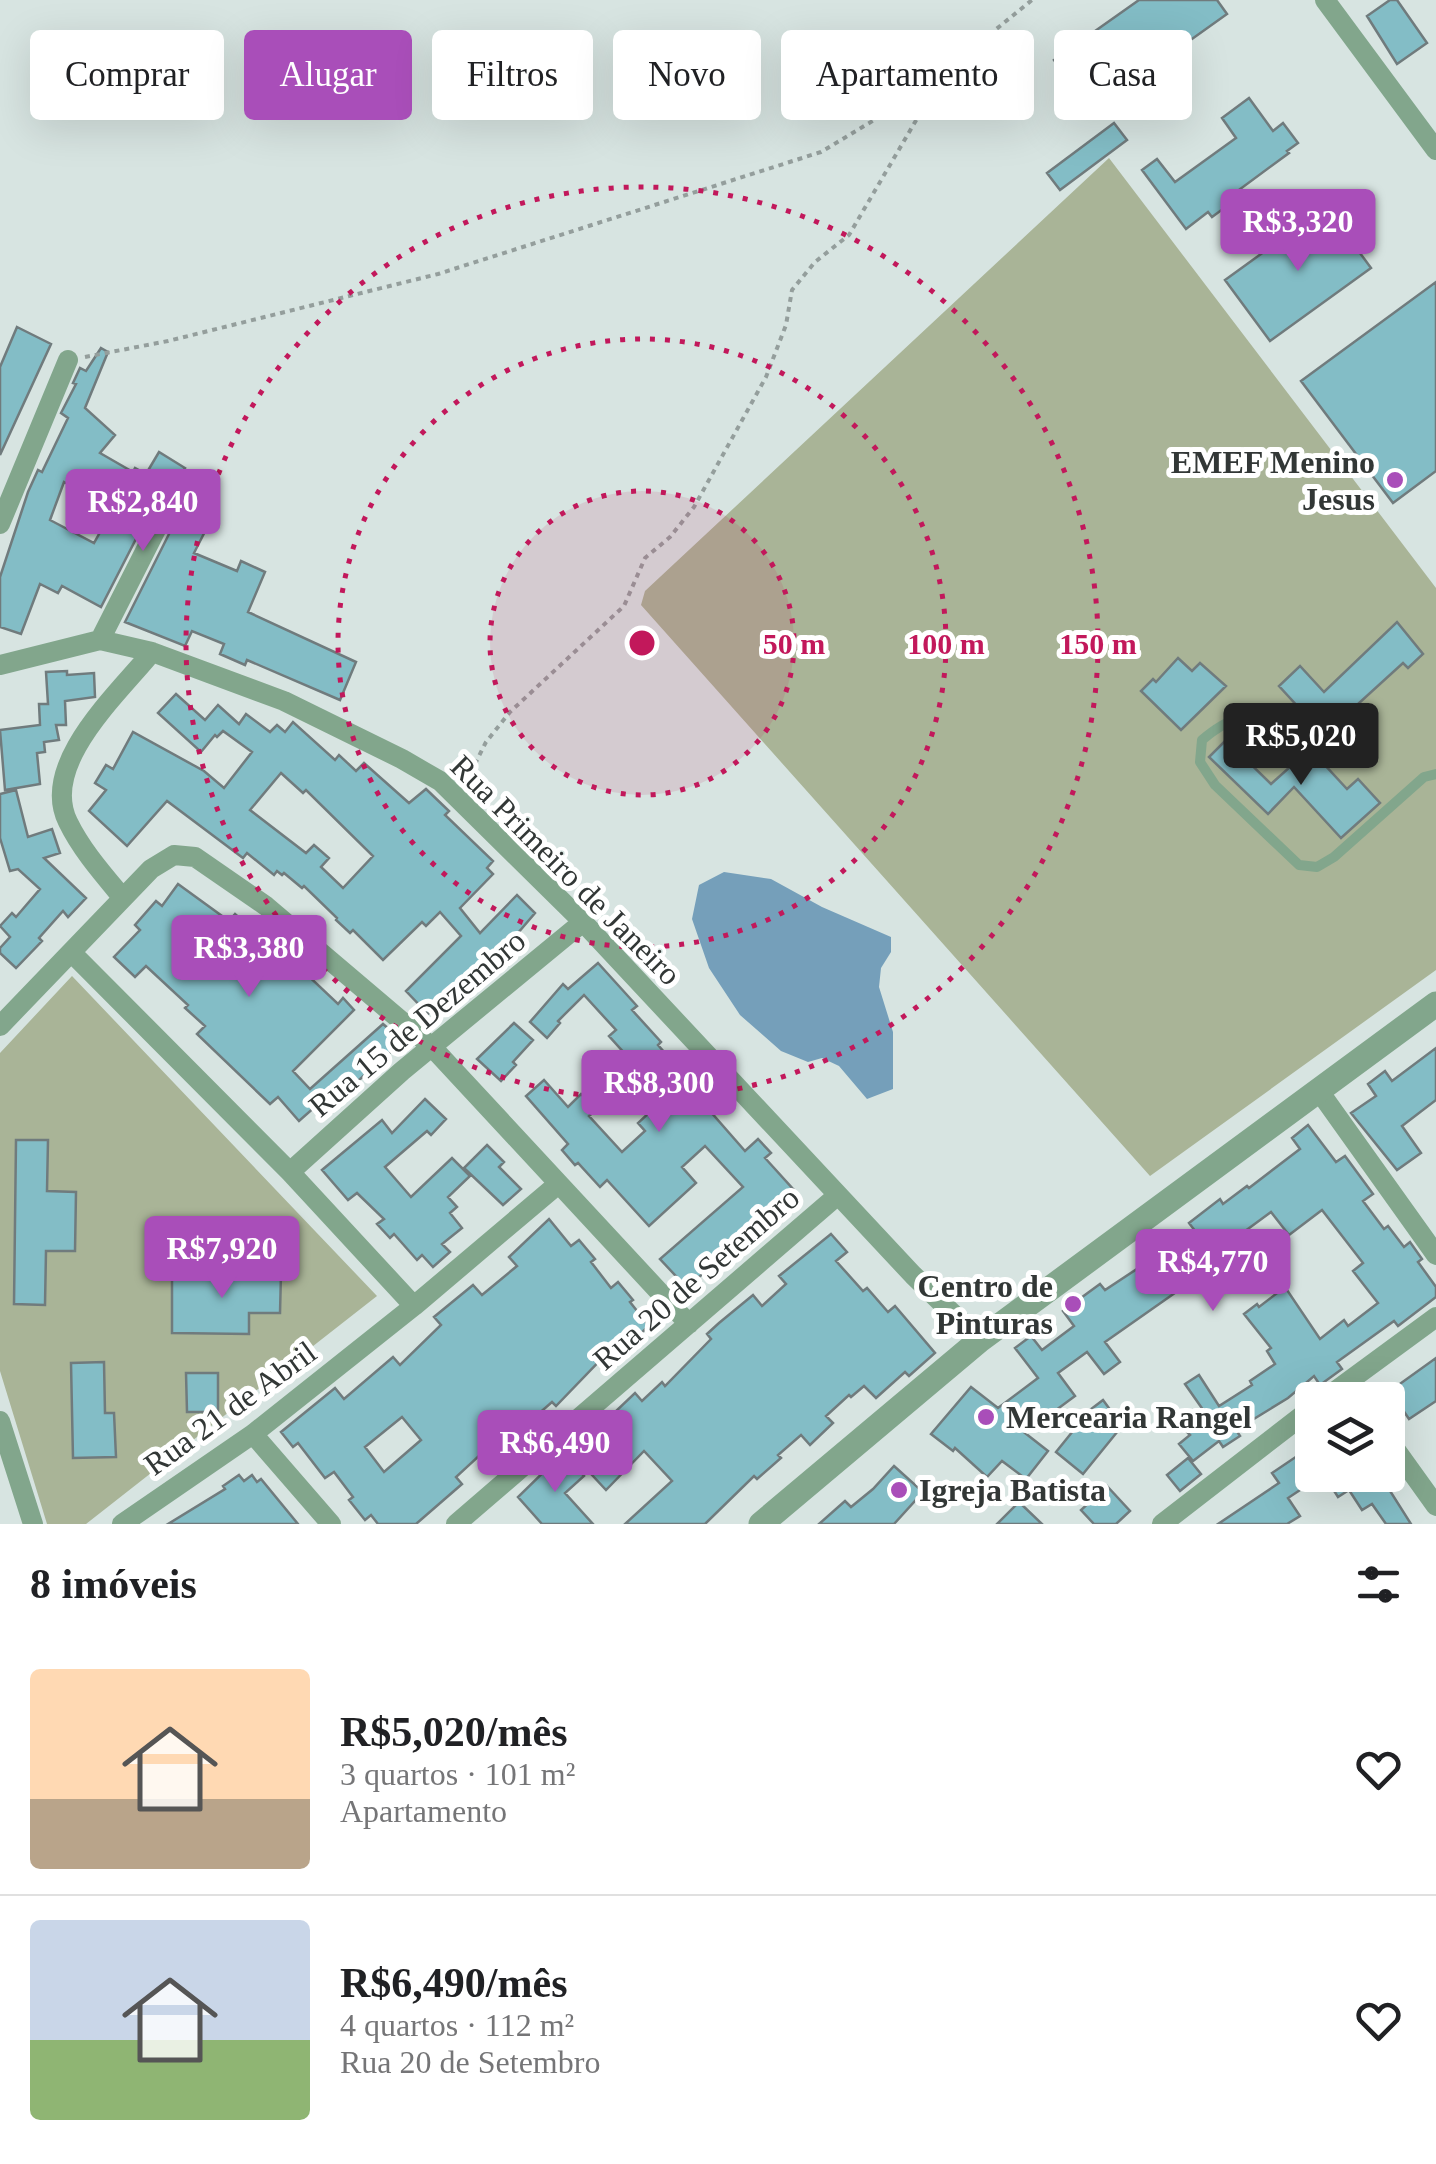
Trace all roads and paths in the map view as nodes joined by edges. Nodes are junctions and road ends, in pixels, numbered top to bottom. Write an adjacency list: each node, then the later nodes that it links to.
1 (1032, 0): 3 (path)
2 (1325, 0): 6 (street)
3 (995, 30)
4 (875, 120): 7 (path)
5 (916, 120): 15 (path)
6 (1436, 150)
7 (68, 360): 9 (street)
8 (170, 502): 10 (street)
9 (0, 524)
10 (100, 640): 11 (street, Rua Primeiro de Janeiro); 12 (street, Rua Primeiro de Janeiro)
11 (152, 652): 15 (street, Rua Primeiro de Janeiro); 16 (street)
12 (0, 666)
13 (1276, 719): 14 (lane)
14 (1436, 774)
15 (458, 799): 17 (street, Rua Primeiro de Janeiro)
16 (122, 896): 18 (street); 21 (street)
17 (583, 922): 21 (street, Rua 15 de Dezembro); 25 (street, Rua Primeiro de Janeiro)
18 (71, 952): 20 (street); 23 (street)
19 (1436, 1004): 22 (street)
20 (0, 1026)
21 (432, 1047): 23 (street, Rua 15 de Dezembro); 24 (street)
22 (1319, 1092): 26 (street); 30 (street)
23 (290, 1172): 27 (street)
24 (558, 1185): 27 (street, Rua 21 de Abril); 29 (street)
25 (838, 1195): 29 (street, Rua 20 de Setembro); 30 (street, Rua Primeiro de Janeiro)
26 (1436, 1255)
27 (414, 1306): 34 (street, Rua 21 de Abril)
28 (1436, 1318): 31 (street)
29 (689, 1324): 37 (street, Rua 20 de Setembro)
30 (980, 1340): 42 (street)
31 (1363, 1382)
32 (0, 1420): 38 (street)
33 (1295, 1421): 43 (street)
34 (252, 1434): 39 (street, Rua 21 de Abril); 40 (street)
35 (1405, 1463): 36 (street)
36 (1436, 1506)
37 (480, 1517): 41 (street, Rua 20 de Setembro)
38 (33, 1524)
39 (122, 1524)
40 (331, 1524)
41 (456, 1524)
42 (761, 1524)
43 (1162, 1524)

